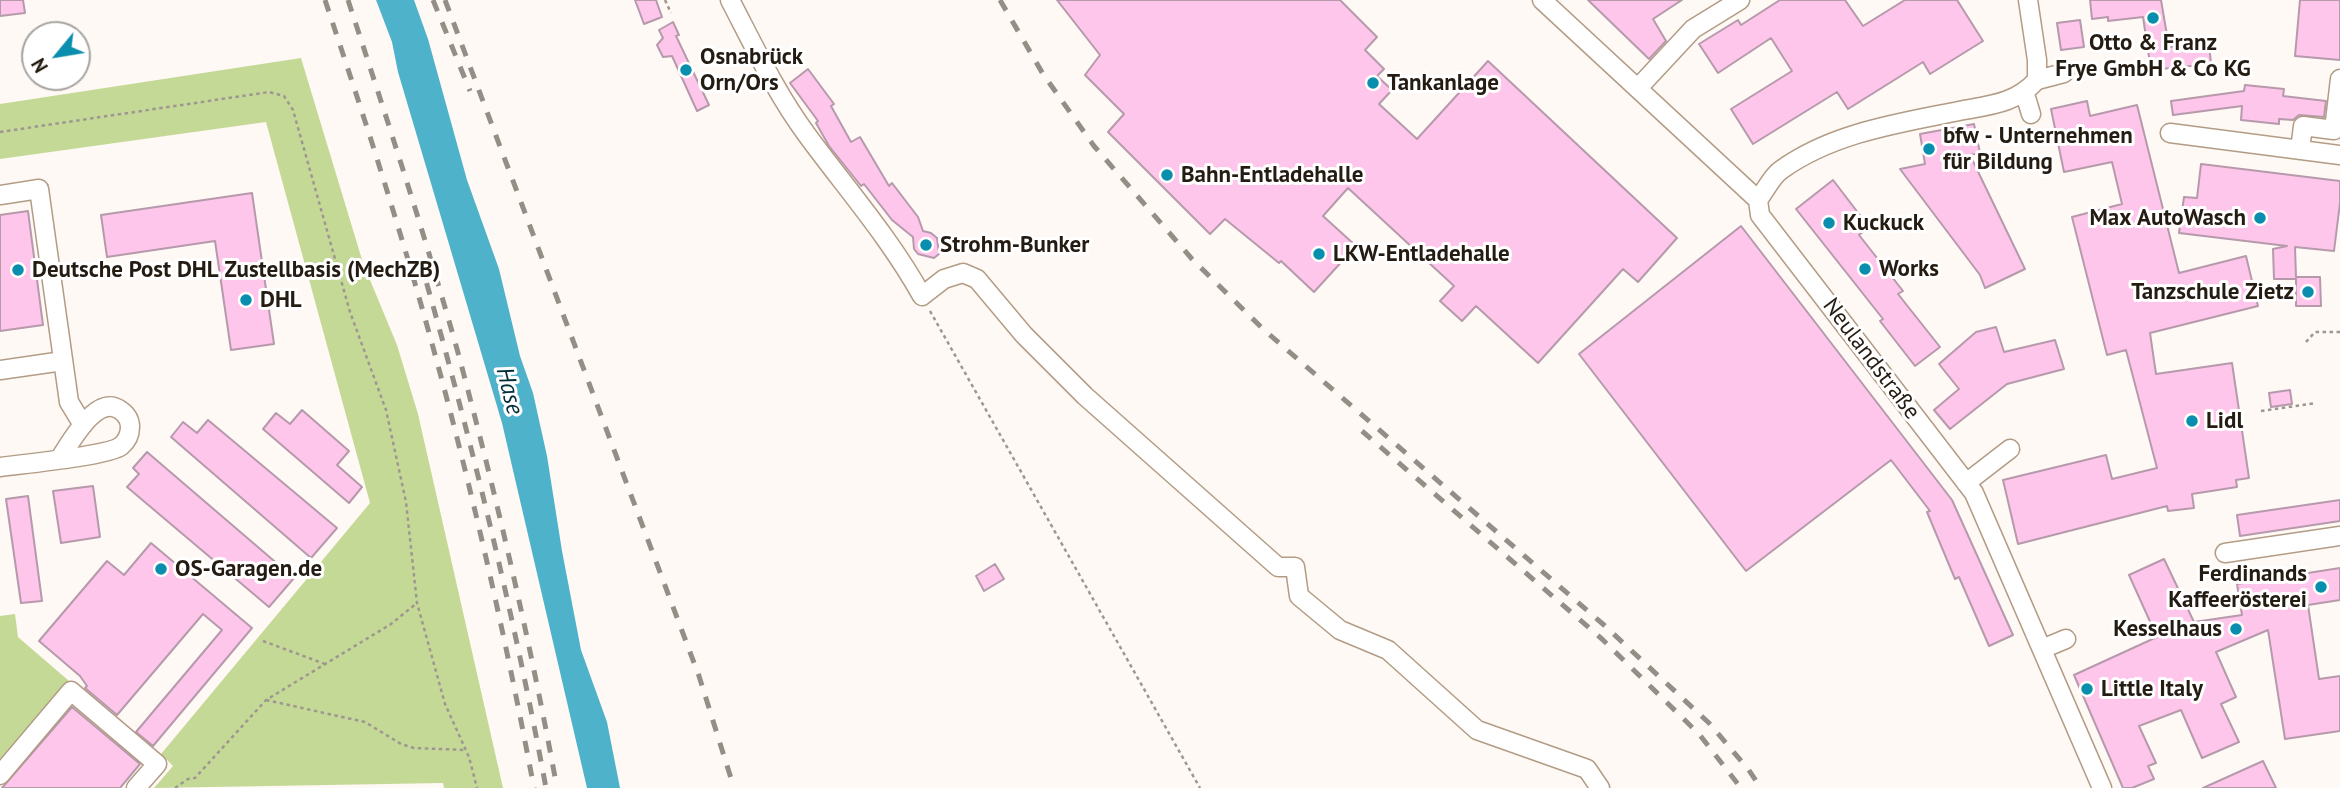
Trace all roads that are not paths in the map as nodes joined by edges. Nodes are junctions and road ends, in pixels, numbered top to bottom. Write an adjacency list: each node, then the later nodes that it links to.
1 (730, 0): 29 (street)
2 (1542, 0): 8 (street, Neulandstraße)
3 (1740, 0): 8 (street)
4 (2028, 0): 7 (street)
5 (2064, 73): 7 (street)
6 (2340, 79): 12 (street)
7 (2037, 80): 9 (street)
8 (1638, 88): 15 (street, Neulandstraße)
9 (2025, 94): 10 (street); 15 (street)
10 (2031, 114)
11 (2171, 133): 12 (street)
12 (2300, 150): 13 (street)
13 (2340, 155)
14 (0, 195): 16 (street)
15 (1758, 200): 22 (street, Neulandstraße)
16 (63, 361): 17 (street); 18 (street)
17 (0, 370)
18 (83, 425): 20 (street); 20 (street)
19 (2010, 449): 22 (street)
20 (60, 458): 21 (street)
21 (0, 467)
22 (1966, 483): 26 (street, Neulandstraße)
23 (2340, 536): 24 (street)
24 (2225, 554)
25 (2066, 639): 26 (street)
26 (2042, 649): 30 (street, Neulandstraße)
27 (0, 775): 28 (street)
28 (136, 788)
29 (1600, 788)
30 (2102, 788)

